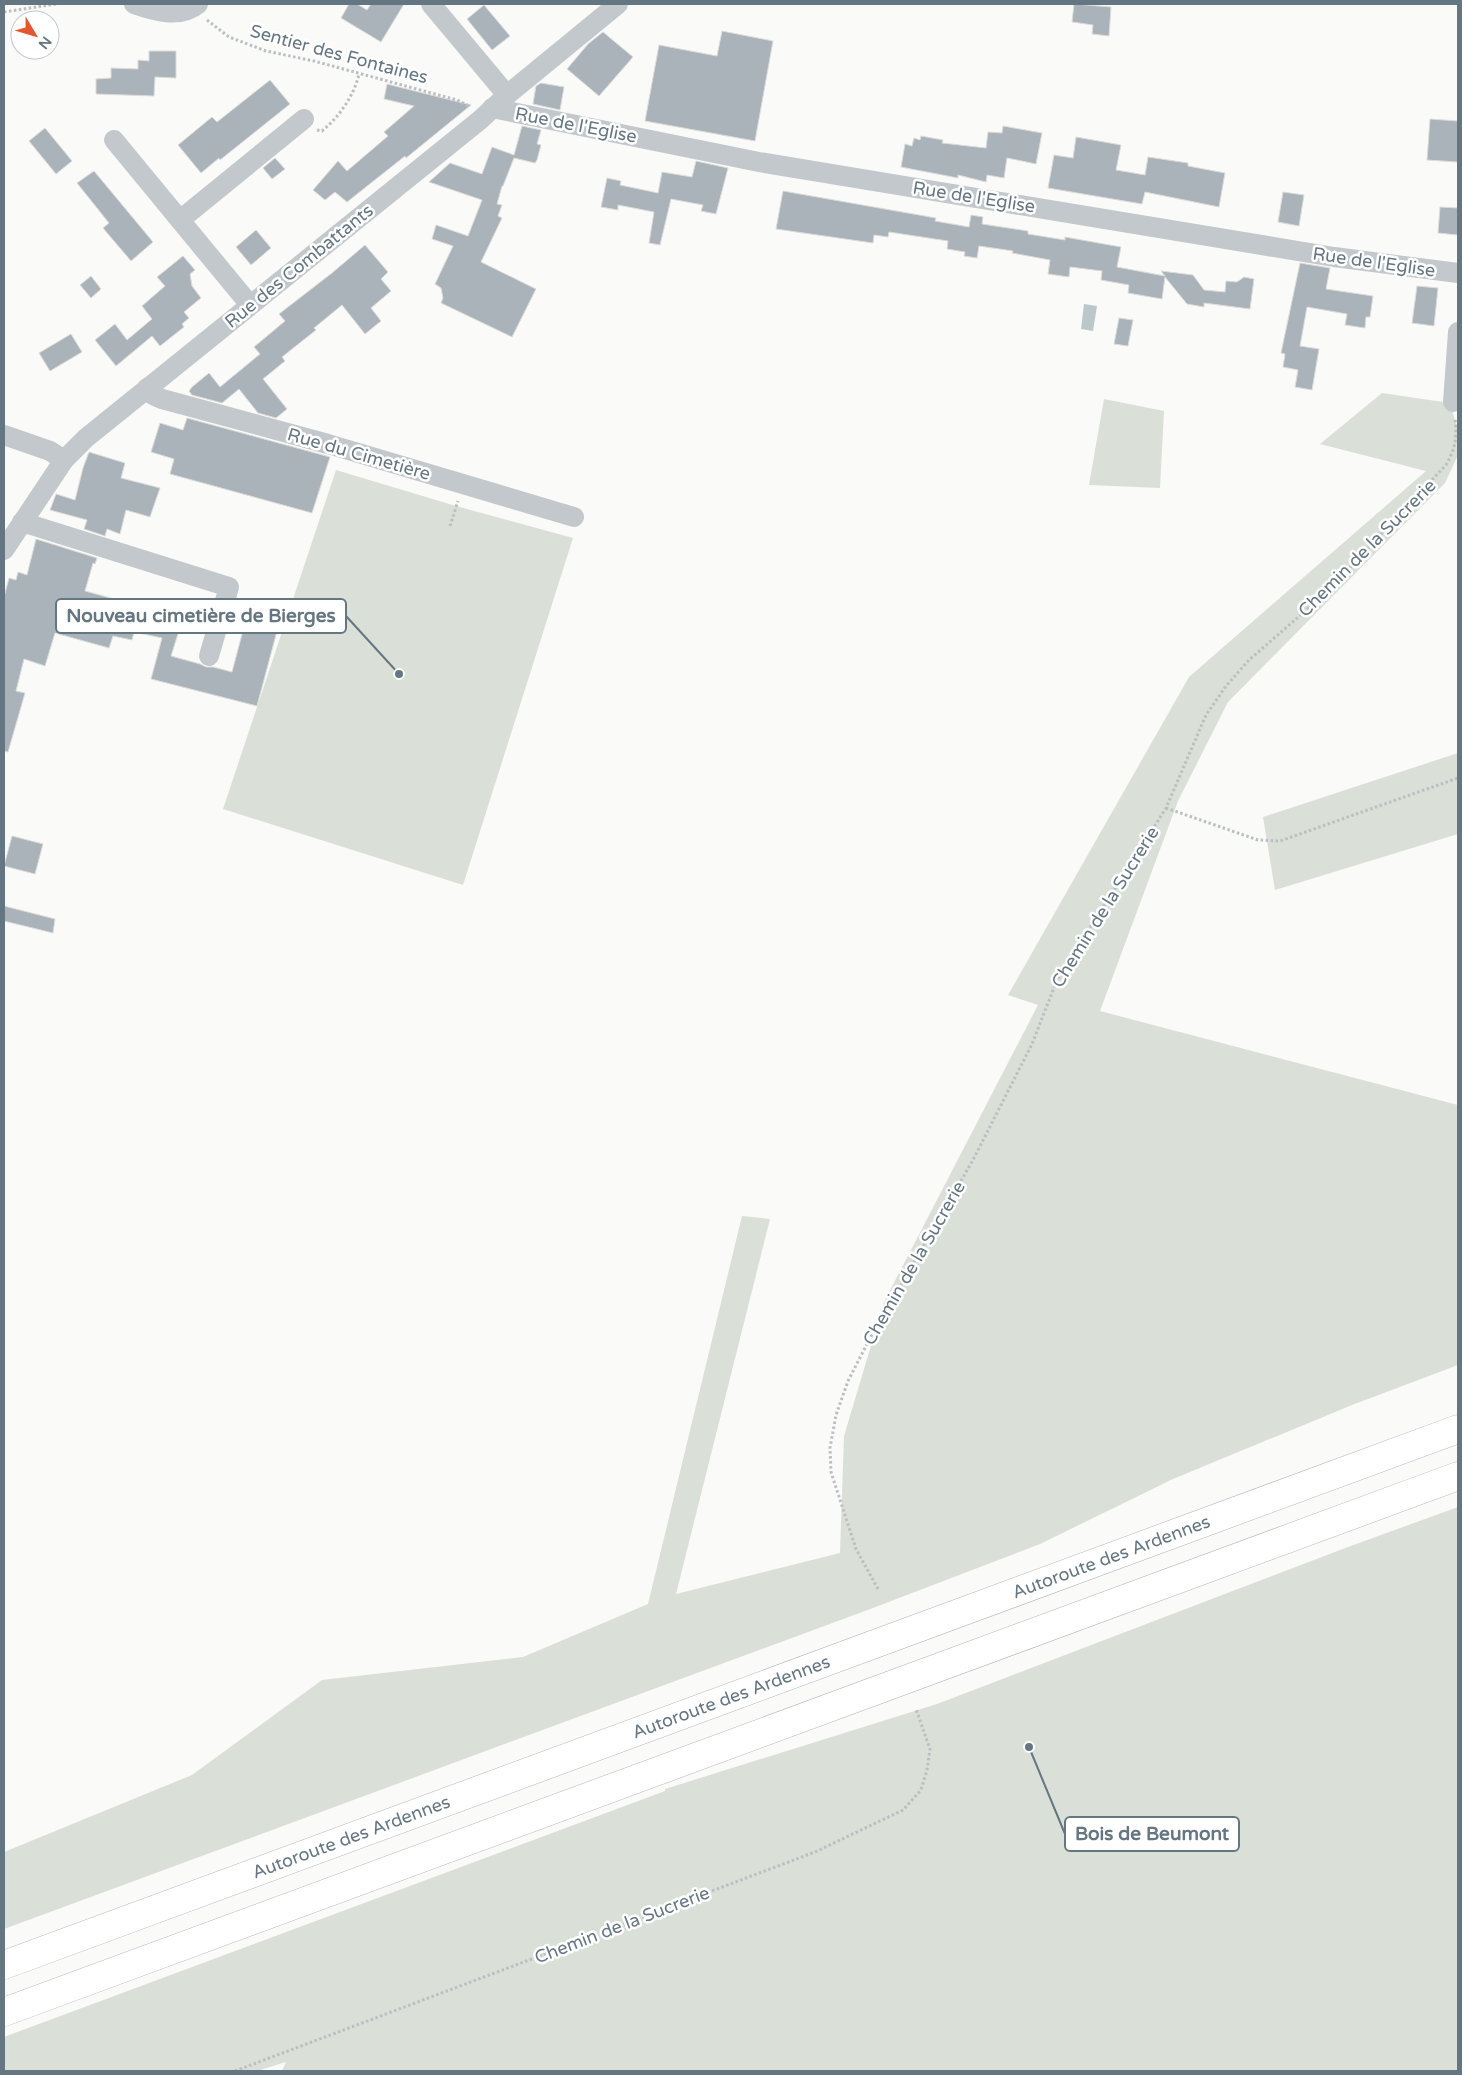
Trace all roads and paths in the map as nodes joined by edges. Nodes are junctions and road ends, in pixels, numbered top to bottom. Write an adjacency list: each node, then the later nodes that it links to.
1 (56, 4): 6 (path)
2 (134, 4): 5 (street)
3 (431, 4): 8 (street)
4 (618, 4): 8 (street, Rue des Combattants)
5 (195, 6): 7 (path, Sentier des Fontaines)
6 (4, 12)
7 (359, 74): 8 (path, Sentier des Fontaines); 9 (path)
8 (493, 108): 12 (street, Rue de l'Eglise); 13 (street, Rue des Combattants)
9 (304, 119): 11 (street)
10 (114, 140): 11 (street)
11 (180, 220): 13 (street)
12 (1458, 273)
13 (250, 305): 15 (street, Rue des Combattants)
14 (1458, 332): 16 (street)
15 (147, 388): 18 (street, Rue des Combattants); 19 (street, Rue du Cimetière)
16 (1453, 402): 26 (path, Chemin de la Sucrerie)
17 (4, 435): 18 (street)
18 (64, 460): 21 (street, Rue des Combattants)
19 (462, 484): 20 (street, Rue du Cimetière); 22 (path)
20 (574, 517)
21 (22, 522): 23 (street, Rue des Combattants); 24 (street)
22 (450, 526)
23 (4, 550)
24 (209, 656)
25 (1458, 778): 26 (path)
26 (1166, 808): 29 (path, Chemin de la Sucrerie)
27 (1458, 1429): 31 (highway, Autoroute des Ardennes)
28 (1458, 1476): 32 (highway)
29 (878, 1589)
30 (916, 1709): 33 (path, Chemin de la Sucrerie)
31 (4, 1964)
32 (4, 2012)
33 (235, 2071)

